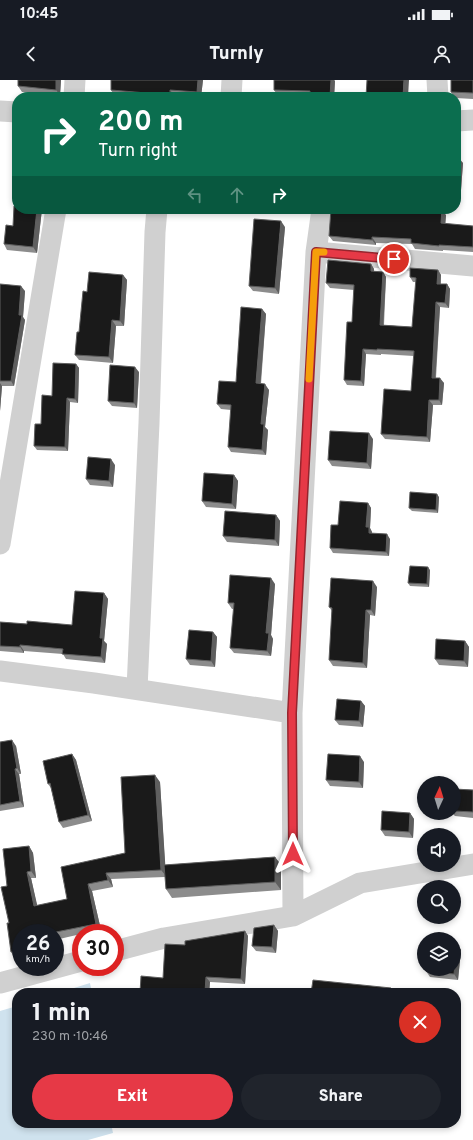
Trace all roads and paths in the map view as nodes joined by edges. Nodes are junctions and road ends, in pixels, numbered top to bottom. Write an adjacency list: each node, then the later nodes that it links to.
1 (75, 80): 4 (street)
2 (232, 80): 5 (street)
3 (438, 80): 6 (street)
4 (74, 92)
5 (231, 92)
6 (438, 92)
7 (0, 111): 8 (street)
8 (12, 112)
9 (473, 120): 10 (street)
10 (461, 121)
11 (55, 214): 16 (street)
12 (157, 214): 18 (street)
13 (321, 214): 14 (street)
14 (316, 252): 15 (street); 19 (street)
15 (473, 266)
16 (0, 544)
17 (0, 671): 18 (street)
18 (137, 689): 19 (street)
19 (292, 713): 21 (street)
20 (473, 864): 21 (street)
21 (293, 916): 22 (street)
22 (124, 949)
23 (72, 963): 24 (street)
24 (0, 983)

